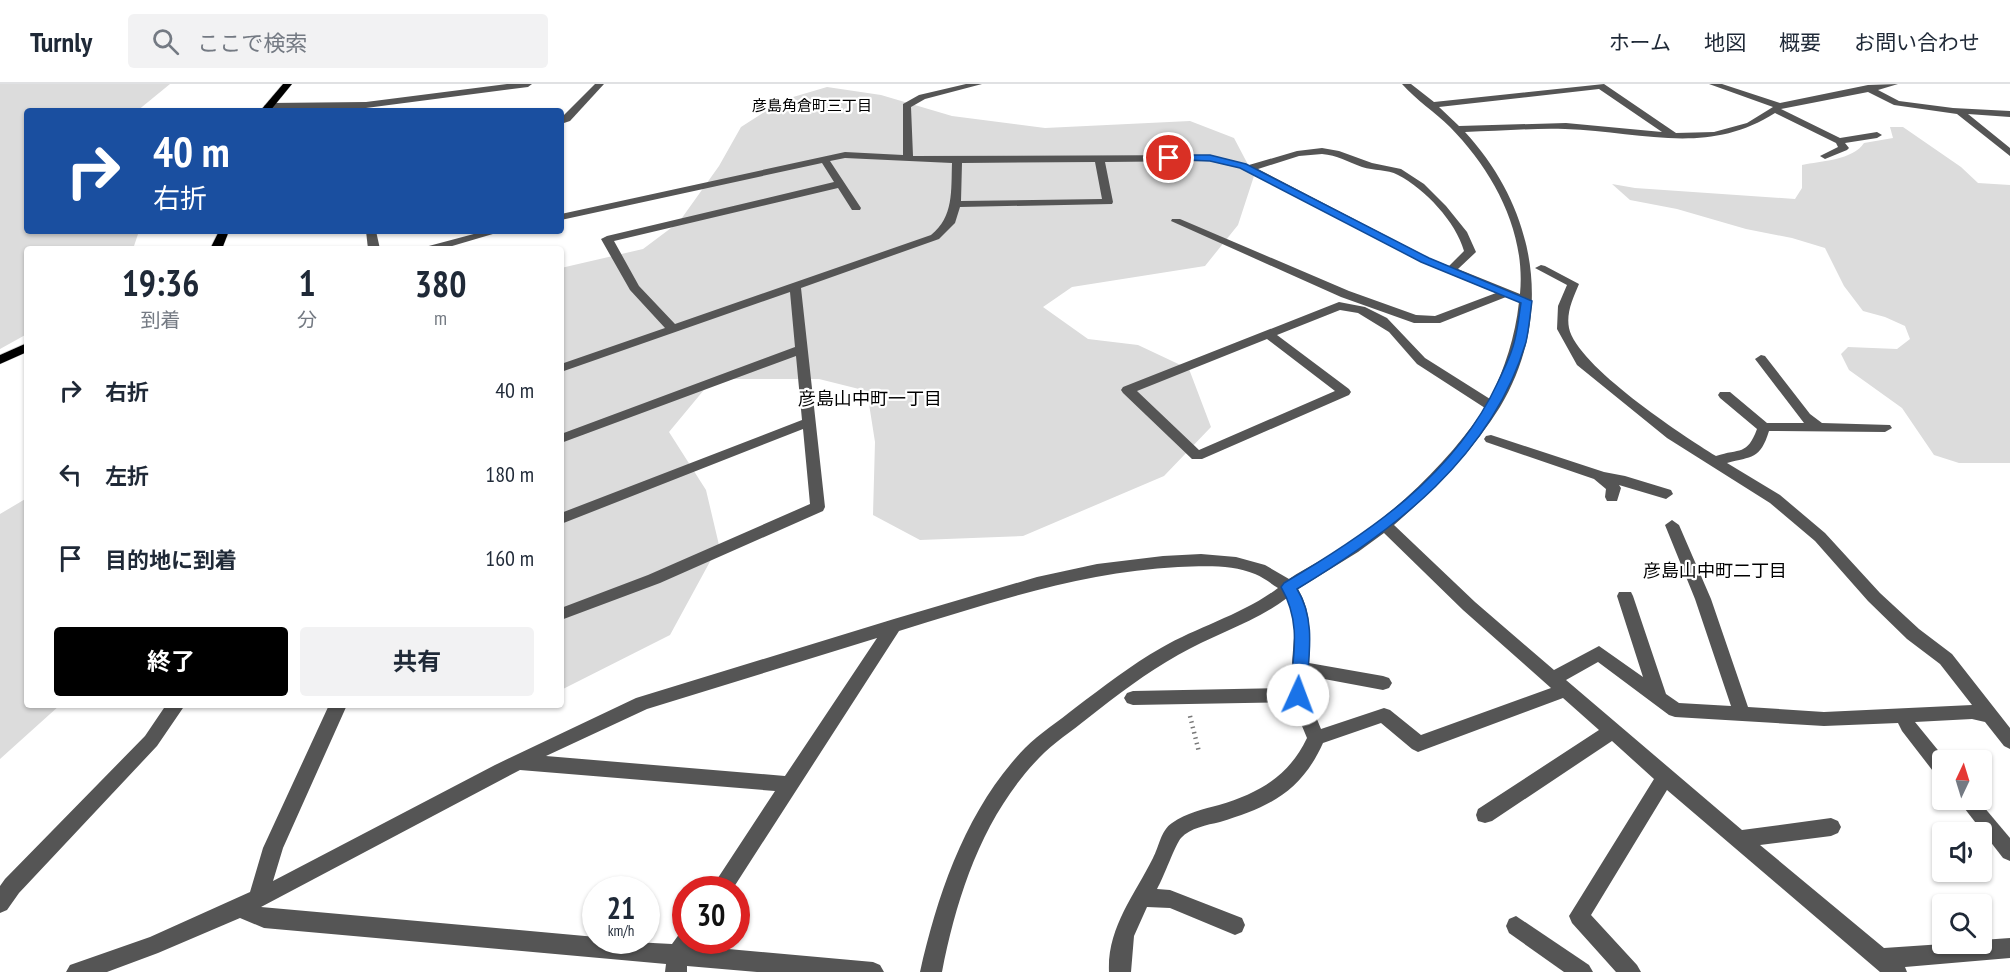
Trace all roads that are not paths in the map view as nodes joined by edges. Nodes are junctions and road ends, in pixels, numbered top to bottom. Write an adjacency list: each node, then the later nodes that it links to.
1 (288, 84): 13 (main road)
2 (528, 84): 14 (street)
3 (600, 84): 18 (street)
4 (978, 84): 25 (street)
5 (1406, 84): 12 (street)
6 (1713, 84): 10 (street)
7 (1737, 84): 10 (street)
8 (1894, 84): 11 (street)
9 (1599, 85): 12 (street); 21 (street)
10 (1727, 88): 15 (street)
11 (1868, 88): 15 (street); 16 (street)
12 (1433, 105): 19 (street)
13 (268, 108)
14 (292, 108)
15 (1777, 108): 21 (street); 22 (street)
16 (1956, 110): 17 (street); 23 (street)
17 (2010, 114)
18 (564, 120)
19 (1459, 129): 21 (street); 41 (street)
20 (1877, 135): 22 (street)
21 (1674, 136)
22 (1839, 141): 24 (street)
23 (2010, 153)
24 (1825, 156)
25 (908, 157): 27 (street); 28 (street)
26 (1100, 158): 28 (street); 29 (street); 31 (street)
27 (824, 159): 30 (street); 33 (street)
28 (957, 160): 31 (street)
29 (1248, 168): 38 (street); 38 (street)
30 (840, 184): 32 (street); 42 (street)
31 (954, 204): 39 (street)
32 (856, 207)
33 (564, 216)
34 (1176, 220): 40 (street)
35 (486, 234): 36 (street)
36 (440, 246)
37 (1541, 268): 57 (street)
38 (1450, 271): 40 (street)
39 (795, 287): 42 (street); 45 (street)
40 (1506, 293): 41 (street)
41 (1526, 301): 50 (street)
42 (673, 329): 48 (street)
43 (1268, 334): 43 (street); 50 (street)
44 (24, 349): 47 (main road)
45 (802, 349): 51 (street); 55 (street)
46 (1761, 359): 53 (street)
47 (0, 360)
48 (564, 367)
49 (1725, 395): 52 (street)
50 (1493, 407): 62 (street)
51 (809, 422): 61 (street); 66 (street)
52 (1764, 427): 53 (street); 57 (street)
53 (1818, 427): 54 (street)
54 (1885, 428)
55 (564, 438)
56 (1491, 439): 58 (street)
57 (1714, 463): 78 (street)
58 (1599, 476): 59 (street); 60 (street)
59 (1666, 494)
60 (1611, 498)
61 (564, 518)
62 (1384, 524): 64 (street); 70 (street)
63 (1672, 525): 76 (street)
64 (1289, 587): 67 (street); 68 (street); 103 (street)
65 (1625, 596): 73 (street)
66 (564, 613)
67 (894, 626): 83 (street); 85 (street)
68 (1299, 668): 69 (street); 71 (street)
69 (1383, 683)
70 (1560, 685): 73 (street); 79 (street); 80 (street)
71 (1298, 695): 72 (street); 80 (street)
72 (1133, 698)
73 (1659, 698): 76 (street)
74 (174, 708): 94 (street)
75 (337, 708): 93 (street)
76 (1742, 714): 77 (street)
77 (1904, 715): 78 (street); 82 (street)
78 (1988, 716): 81 (street)
79 (1612, 731): 84 (street); 87 (street)
80 (1316, 738): 92 (street)
81 (2010, 741)
82 (1932, 756)
83 (518, 762): 85 (street); 93 (street)
84 (1665, 777): 89 (street); 106 (street)
85 (790, 784): 91 (street)
86 (1975, 810): 90 (street)
87 (1485, 815)
88 (1831, 826): 89 (street)
89 (1738, 839): 100 (street)
90 (2010, 852)
91 (729, 876)
92 (1142, 897): 96 (street); 104 (street)
93 (258, 899): 95 (street)
94 (0, 903)
95 (239, 908): 99 (street); 101 (street)
96 (1235, 926)
97 (1516, 926): 105 (street)
98 (2010, 948): 100 (street)
99 (680, 956): 102 (street)
100 (1888, 965)
101 (77, 972)
102 (873, 972)
103 (931, 972)
104 (1120, 972)
105 (1582, 972)
106 (1630, 972)

